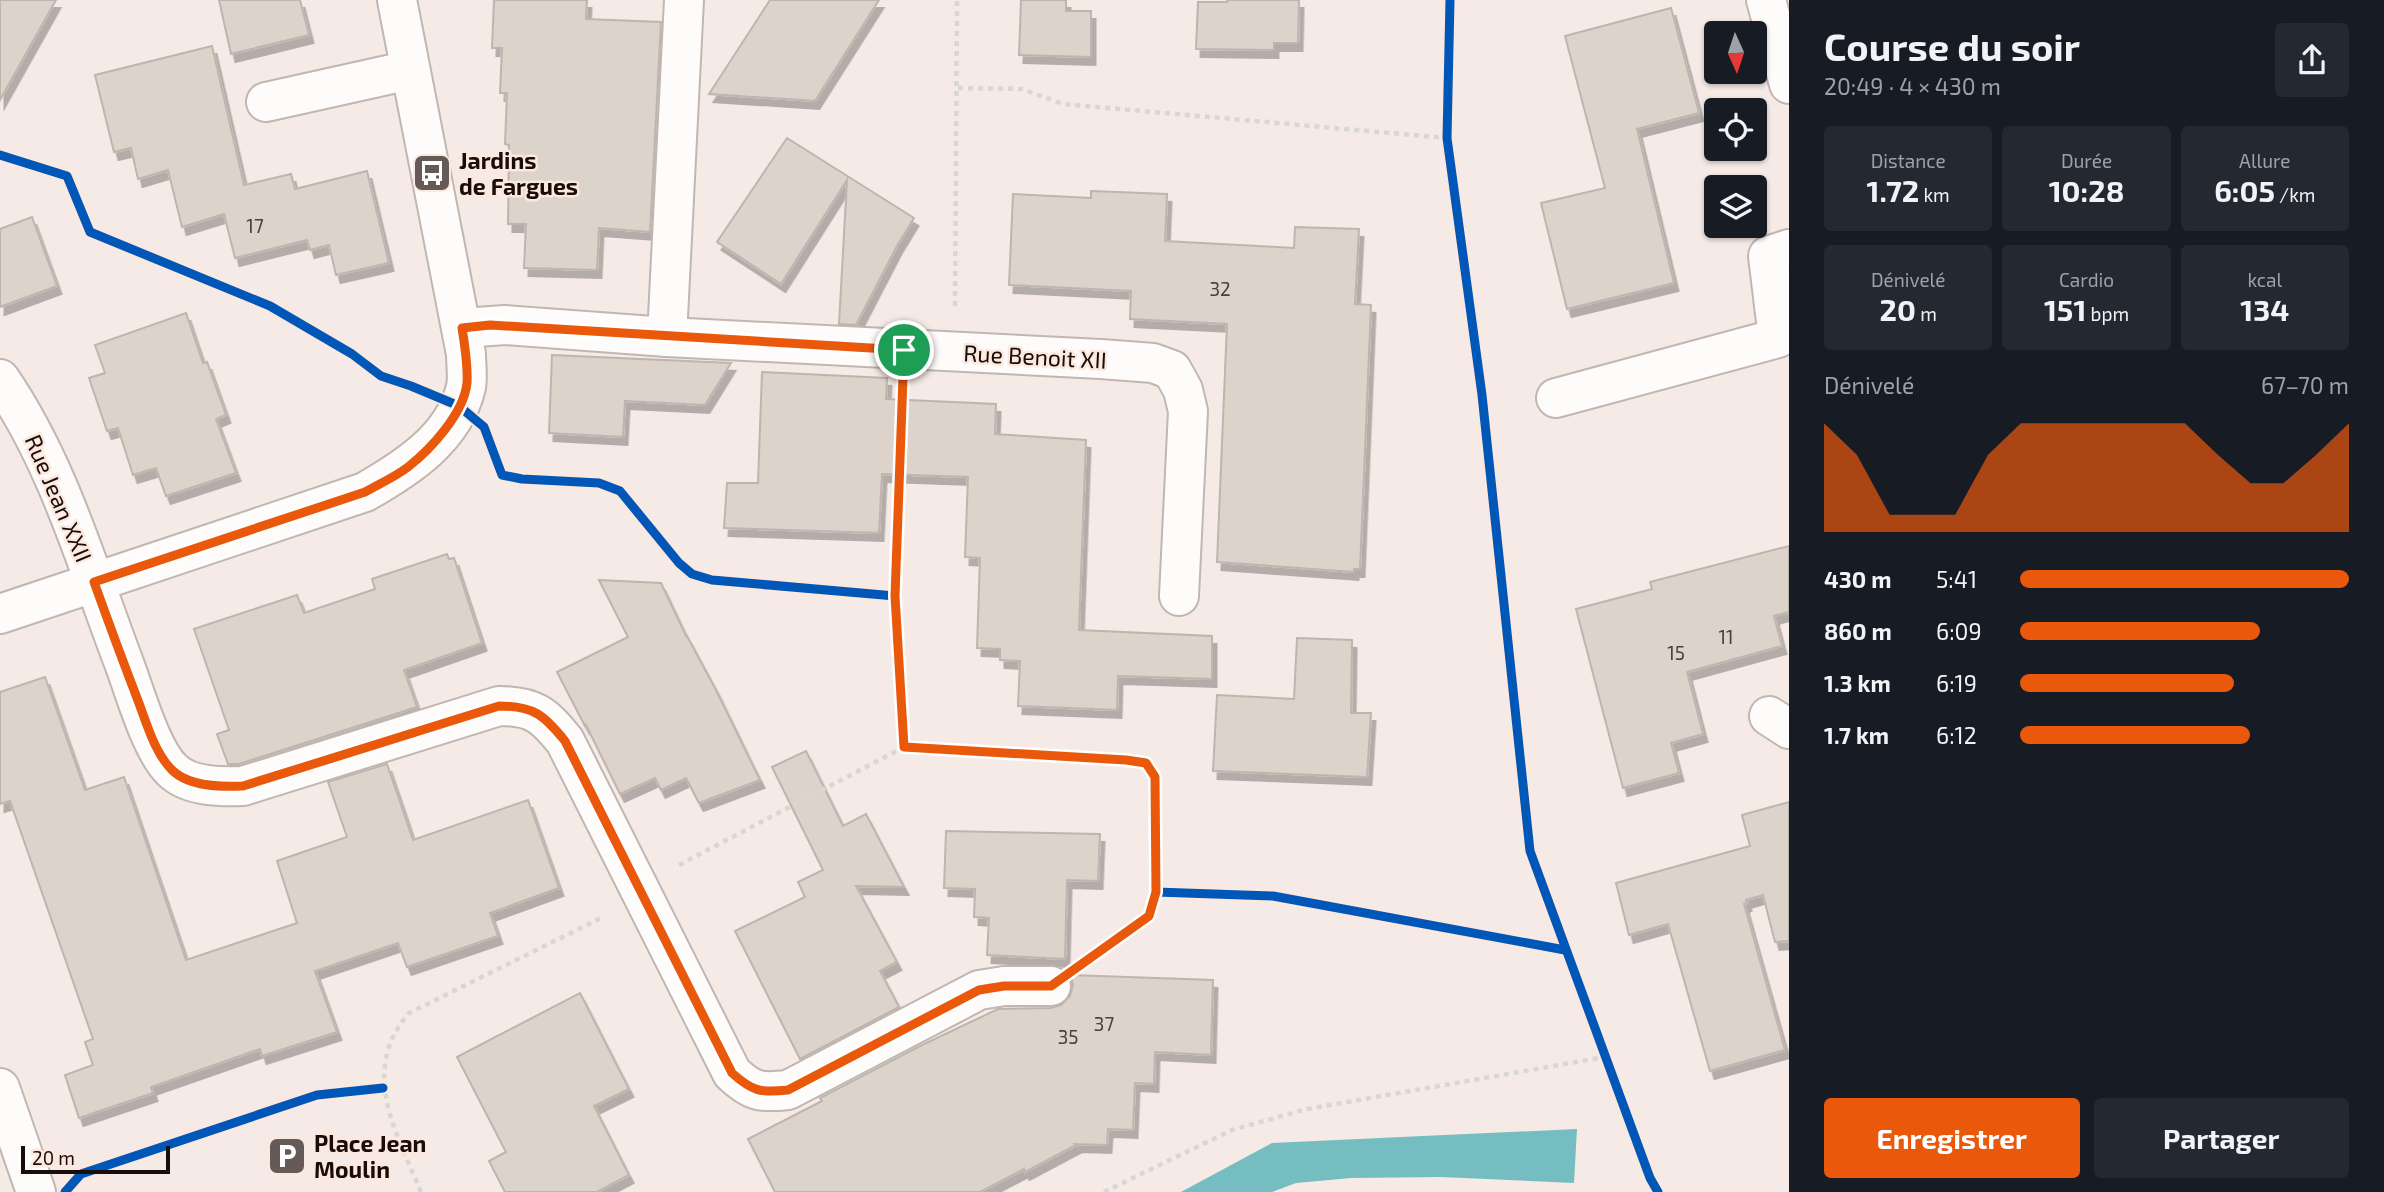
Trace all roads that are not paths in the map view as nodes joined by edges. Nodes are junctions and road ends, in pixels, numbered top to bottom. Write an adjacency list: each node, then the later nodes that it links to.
1 (397, 0): 4 (street)
2 (684, 0): 9 (street)
3 (1766, 0): 5 (street)
4 (410, 70): 6 (street); 8 (street)
5 (1789, 84)
6 (265, 102)
7 (1789, 249): 11 (street)
8 (462, 328): 9 (street, Rue Benoit XII); 12 (street)
9 (667, 337): 13 (street, Rue Benoit XII)
10 (0, 379): 12 (street, Rue Jean XXII)
11 (1556, 398)
12 (94, 582): 14 (street); 15 (street, Rue Jean XXII)
13 (1179, 596)
14 (0, 614)
15 (1051, 986)
16 (0, 1088): 17 (street)
17 (36, 1192)

